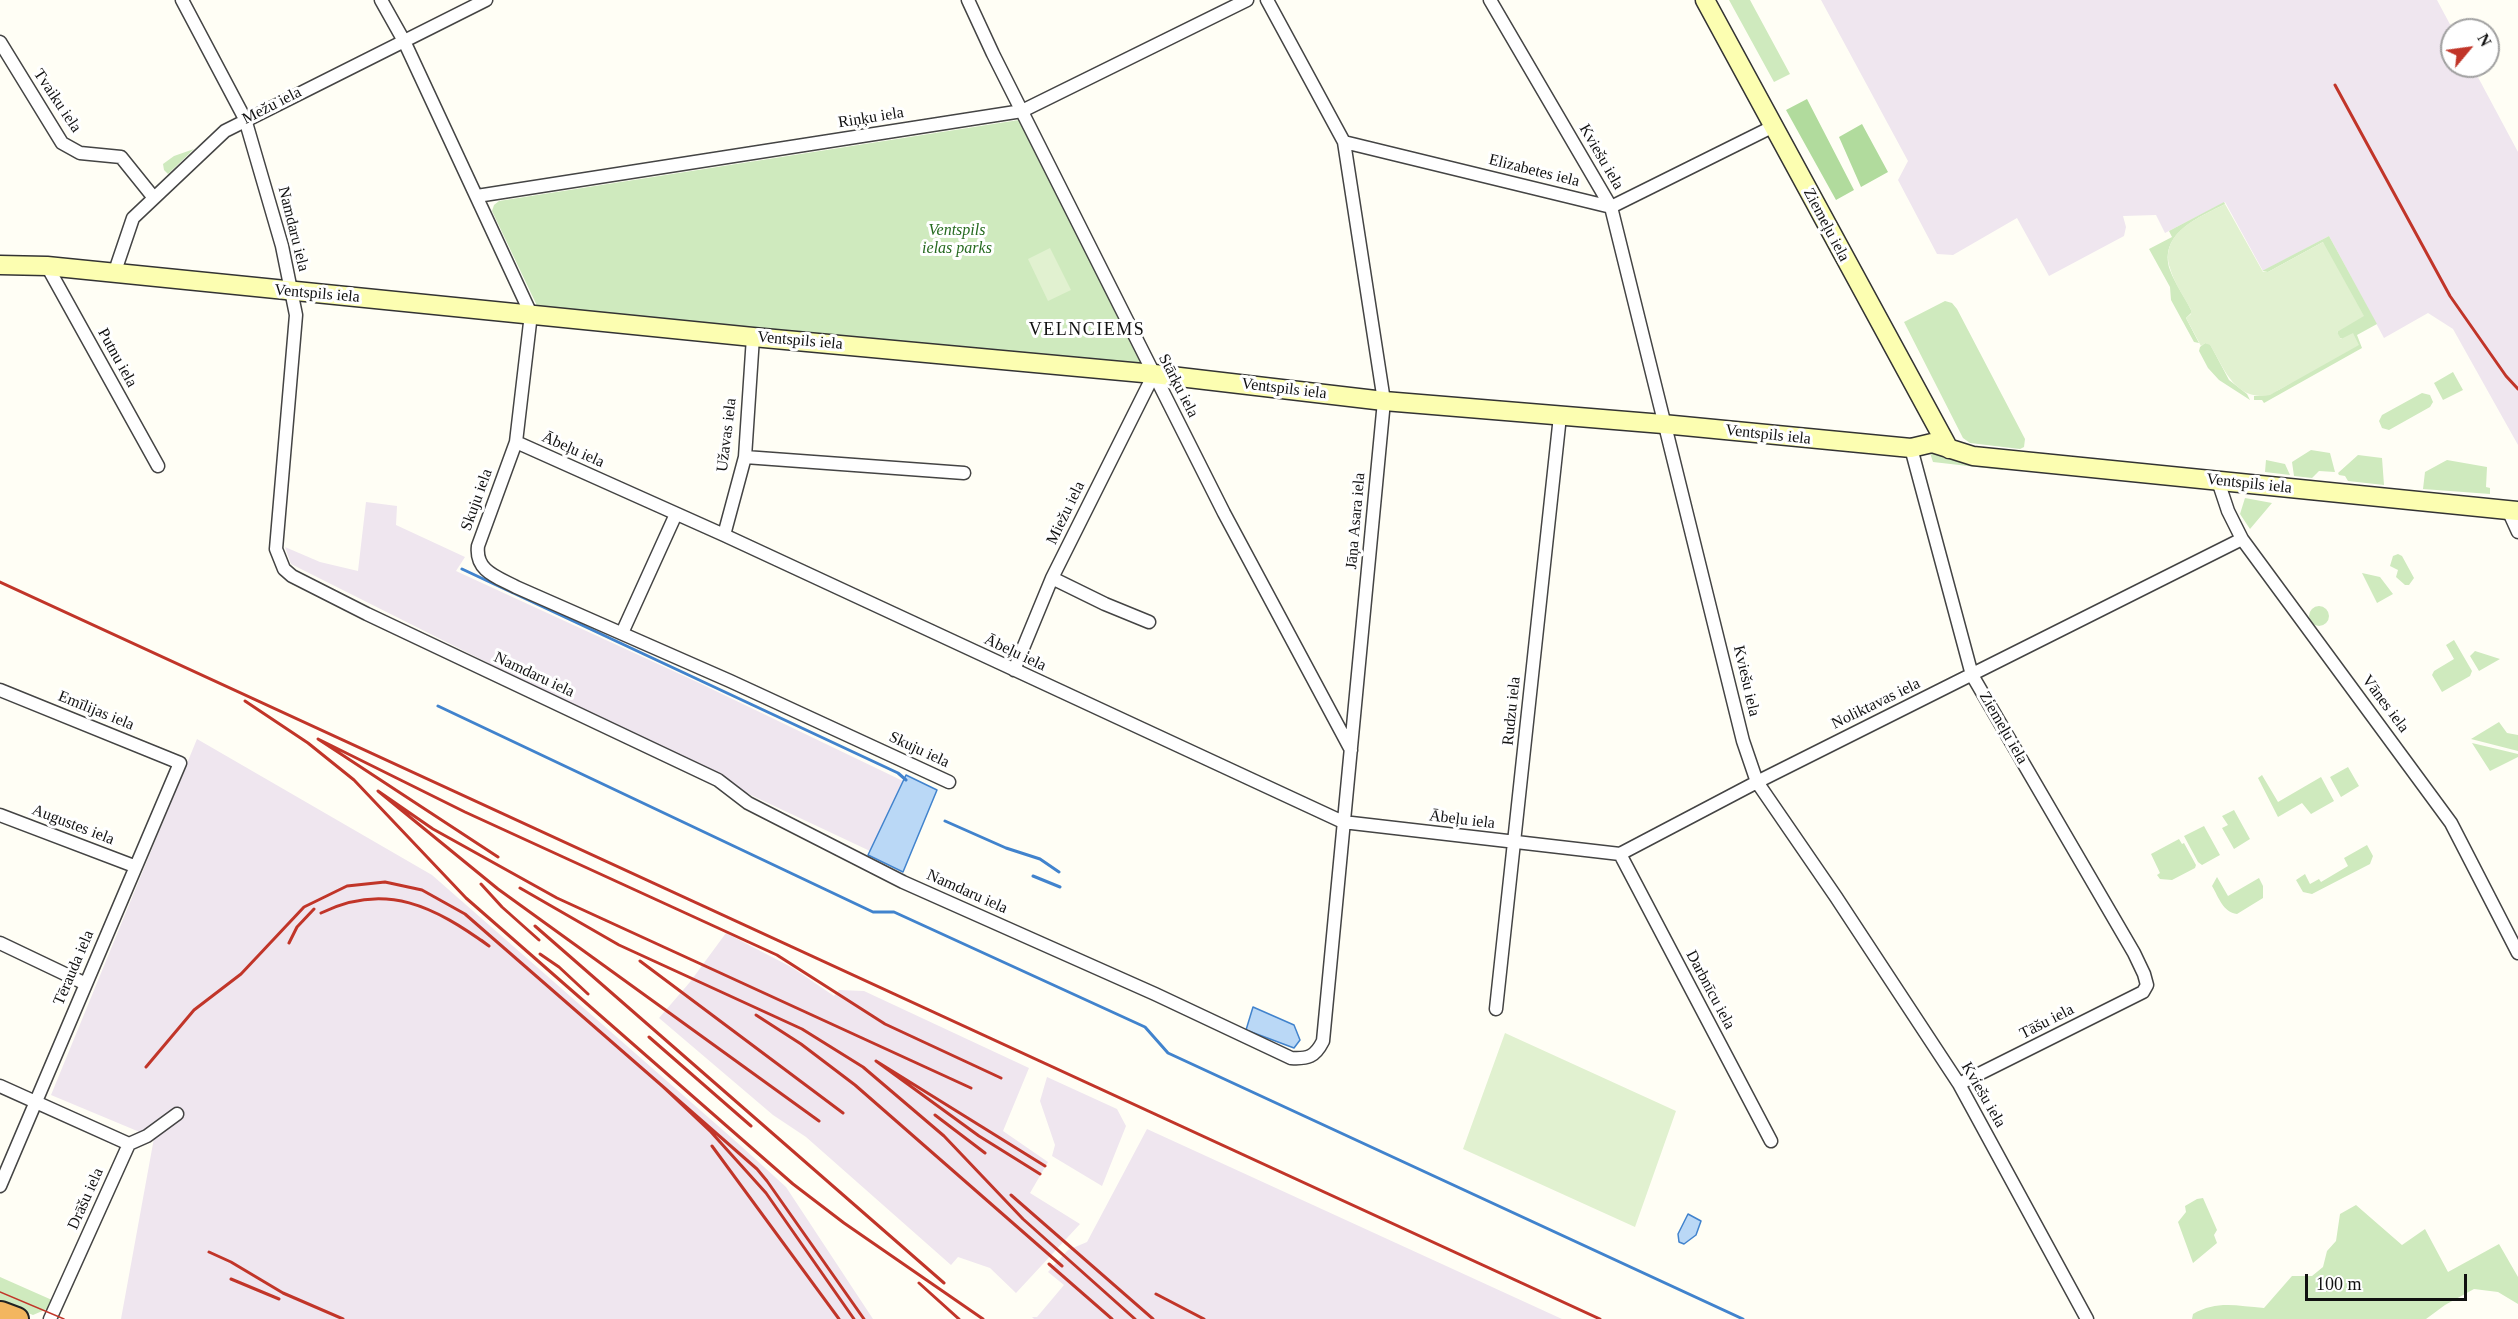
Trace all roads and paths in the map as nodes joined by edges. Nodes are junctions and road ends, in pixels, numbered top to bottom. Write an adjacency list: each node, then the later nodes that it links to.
1 (182, 0): 12 (street, Namdaru iela)
2 (381, 0): 9 (street)
3 (486, 0): 9 (street, Mežu iela)
4 (968, 0): 11 (street, Stārķu iela)
5 (1247, 0): 11 (street, Riņķu iela)
6 (1267, 0): 14 (street, Jāņa Asara iela)
7 (1490, 0): 17 (street, Kviešu iela)
8 (1705, 0): 13 (street, Ziemeļu iela)
9 (404, 40): 12 (street, Mežu iela); 15 (street)
10 (0, 42): 16 (street, Tvaiku iela)
11 (1022, 111): 15 (street, Riņķu iela); 24 (street, Stārķu iela)
12 (245, 119): 16 (street, Mežu iela); 21 (street, Namdaru iela)
13 (1774, 126): 17 (street); 30 (street, Ziemeļu iela)
14 (1344, 142): 17 (street, Elizabetes iela); 25 (street, Jāņa Asara iela)
15 (477, 196): 22 (street)
16 (154, 198): 20 (street, Mežu iela)
17 (1611, 207): 27 (street, Kviešu iela)
18 (0, 265): 19 (street)
19 (47, 266): 20 (street, Ventspils iela); 32 (street, Putnu iela)
20 (114, 274): 21 (street, Ventspils iela)
21 (292, 292): 22 (street, Ventspils iela); 61 (street, Namdaru iela)
22 (531, 314): 23 (street, Ventspils iela); 28 (street, Skuju iela)
23 (753, 337): 24 (street, Ventspils iela); 31 (street, Užavas iela)
24 (1154, 374): 25 (street, Ventspils iela); 40 (street, Miežu iela); 46 (street, Stārķu iela)
25 (1384, 401): 26 (street, Ventspils iela); 46 (street, Jāņa Asara iela)
26 (1560, 416): 27 (street, Ventspils iela); 52 (street, Rudzu iela)
27 (1663, 424): 29 (street, Ventspils iela); 49 (street, Kviešu iela)
28 (516, 442): 36 (street, Ābeļu iela); 42 (street, Skuju iela)
29 (1911, 448): 30 (street, Ventspils iela); 44 (street, Ziemeļu iela)
30 (1949, 449): 34 (street, Ventspils iela)
31 (745, 457): 33 (street); 38 (street, Užavas iela)
32 (158, 466)
33 (964, 473)
34 (2218, 481): 35 (street, Ventspils iela); 39 (street, Vānes iela)
35 (2513, 511): 37 (street)
36 (676, 514): 38 (street, Ābeļu iela); 42 (street)
37 (2518, 532)
38 (724, 535): 43 (street, Ābeļu iela)
39 (2242, 539): 44 (street, Noliktavas iela); 55 (street, Vānes iela)
40 (1052, 578): 41 (street); 43 (street, Miežu iela)
41 (1149, 622)
42 (622, 633): 48 (street, Skuju iela)
43 (1014, 670): 51 (street, Ābeļu iela)
44 (1972, 675): 49 (street, Noliktavas iela); 59 (street, Ziemeļu iela)
45 (0, 690): 47 (street, Emīlijas iela)
46 (1352, 751): 51 (street, Jāņa Asara iela)
47 (180, 763): 54 (street, Tērauda iela)
48 (949, 782)
49 (1756, 782): 53 (street, Noliktavas iela); 62 (street, Kviešu iela)
50 (0, 814): 54 (street, Augustes iela)
51 (1343, 822): 52 (street, Ābeļu iela); 61 (street, Jāņa Asara iela)
52 (1515, 843): 53 (street); 60 (street, Rudzu iela)
53 (1620, 854): 66 (street, Darbnīcu iela)
54 (134, 866): 58 (street, Tērauda iela)
55 (2515, 939): 57 (street, Vānes iela)
56 (0, 943): 58 (street)
57 (2518, 953)
58 (86, 984): 64 (street, Tērauda iela)
59 (2147, 985): 62 (street, Tāšu iela)
60 (1496, 1009)
61 (1306, 1059)
62 (1959, 1084): 70 (street, Kviešu iela)
63 (0, 1086): 64 (street)
64 (36, 1102): 67 (street); 68 (street, Tērauda iela)
65 (177, 1114): 67 (street)
66 (1771, 1141)
67 (129, 1144): 69 (street, Drāšu iela)
68 (0, 1186)
69 (50, 1319)
70 (2087, 1319)

